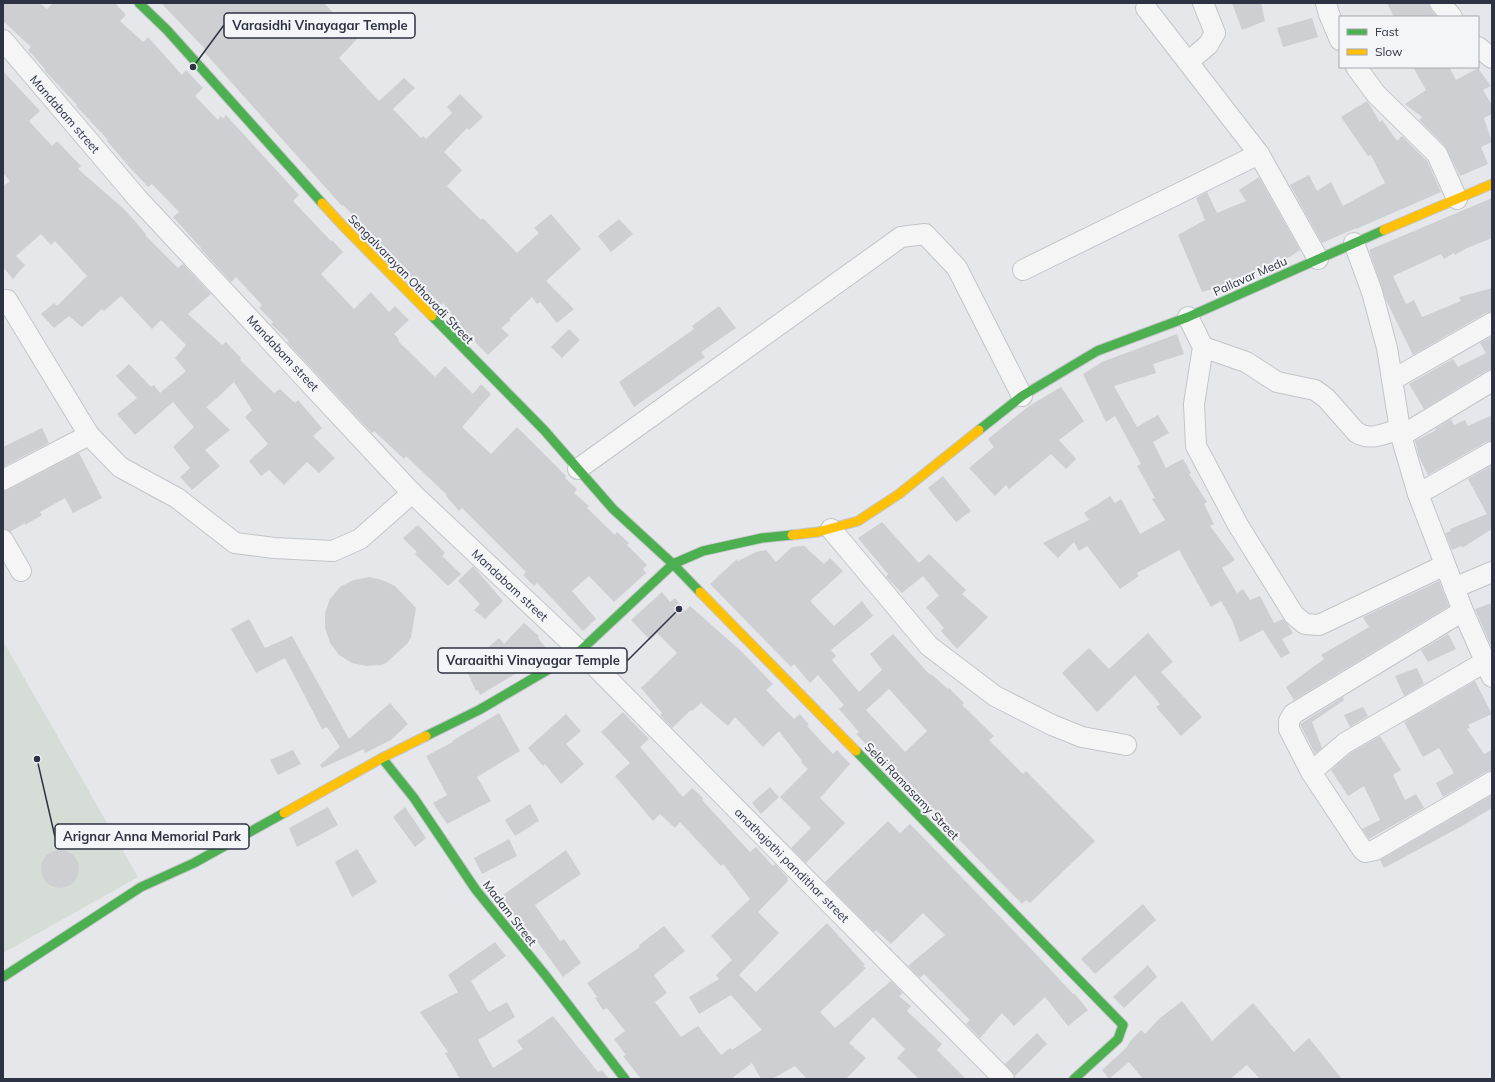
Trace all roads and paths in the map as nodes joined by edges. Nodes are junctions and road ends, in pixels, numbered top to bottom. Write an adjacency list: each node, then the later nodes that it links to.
1 (139, 3): 29 (street, Sengalvarayan Othavadi Street)
2 (1202, 3): 11 (street)
3 (1326, 3): 7 (street)
4 (1440, 3): 6 (street)
5 (1146, 8): 11 (street)
6 (1451, 16)
7 (1339, 38)
8 (3, 40): 31 (street, Mandabam street)
9 (1479, 48): 10 (street)
10 (1492, 58)
11 (1188, 62): 13 (street)
12 (1357, 68): 15 (street)
13 (1259, 154): 17 (street); 18 (street)
14 (1492, 184): 15 (street, Pallavar Medu)
15 (1457, 199): 16 (street, Pallavar Medu)
16 (1354, 243): 17 (street, Pallavar Medu); 23 (street)
17 (1318, 259): 20 (street, Pallavar Medu)
18 (1023, 270)
19 (7, 300): 27 (street)
20 (1188, 317): 22 (street); 25 (street, Pallavar Medu)
21 (1492, 323): 23 (street)
22 (1203, 347): 26 (street); 36 (street)
23 (1392, 380): 26 (street)
24 (1492, 381): 26 (street)
25 (1022, 396): 29 (street); 33 (street, Pallavar Medu)
26 (1400, 432): 32 (street)
27 (89, 435): 30 (street); 31 (street)
28 (1492, 452): 32 (street)
29 (578, 469): 35 (street, Sengalvarayan Othavadi Street)
30 (3, 480)
31 (412, 493): 41 (street, Mandabam street)
32 (1418, 494): 36 (street)
33 (831, 529): 35 (street, Pallavar Medu); 43 (street)
34 (3, 540): 37 (street)
35 (673, 564): 41 (street, Pallavar Medu); 50 (street, Selai Ramasamy Street)
36 (1445, 565): 39 (street)
37 (22, 571)
38 (1492, 572): 39 (street)
39 (1454, 588): 40 (street)
40 (1463, 611): 42 (street); 45 (street)
41 (580, 651): 44 (street, Pallavar Medu); 49 (street, anathajothi pandithar street)
42 (1490, 666): 45 (street)
43 (1126, 745)
44 (382, 758): 47 (street, Pallavar Medu); 48 (street, Madam Street)
45 (1311, 772): 46 (street)
46 (1492, 782)
47 (3, 976)
48 (625, 1079)
49 (1004, 1079)
50 (1074, 1079)

